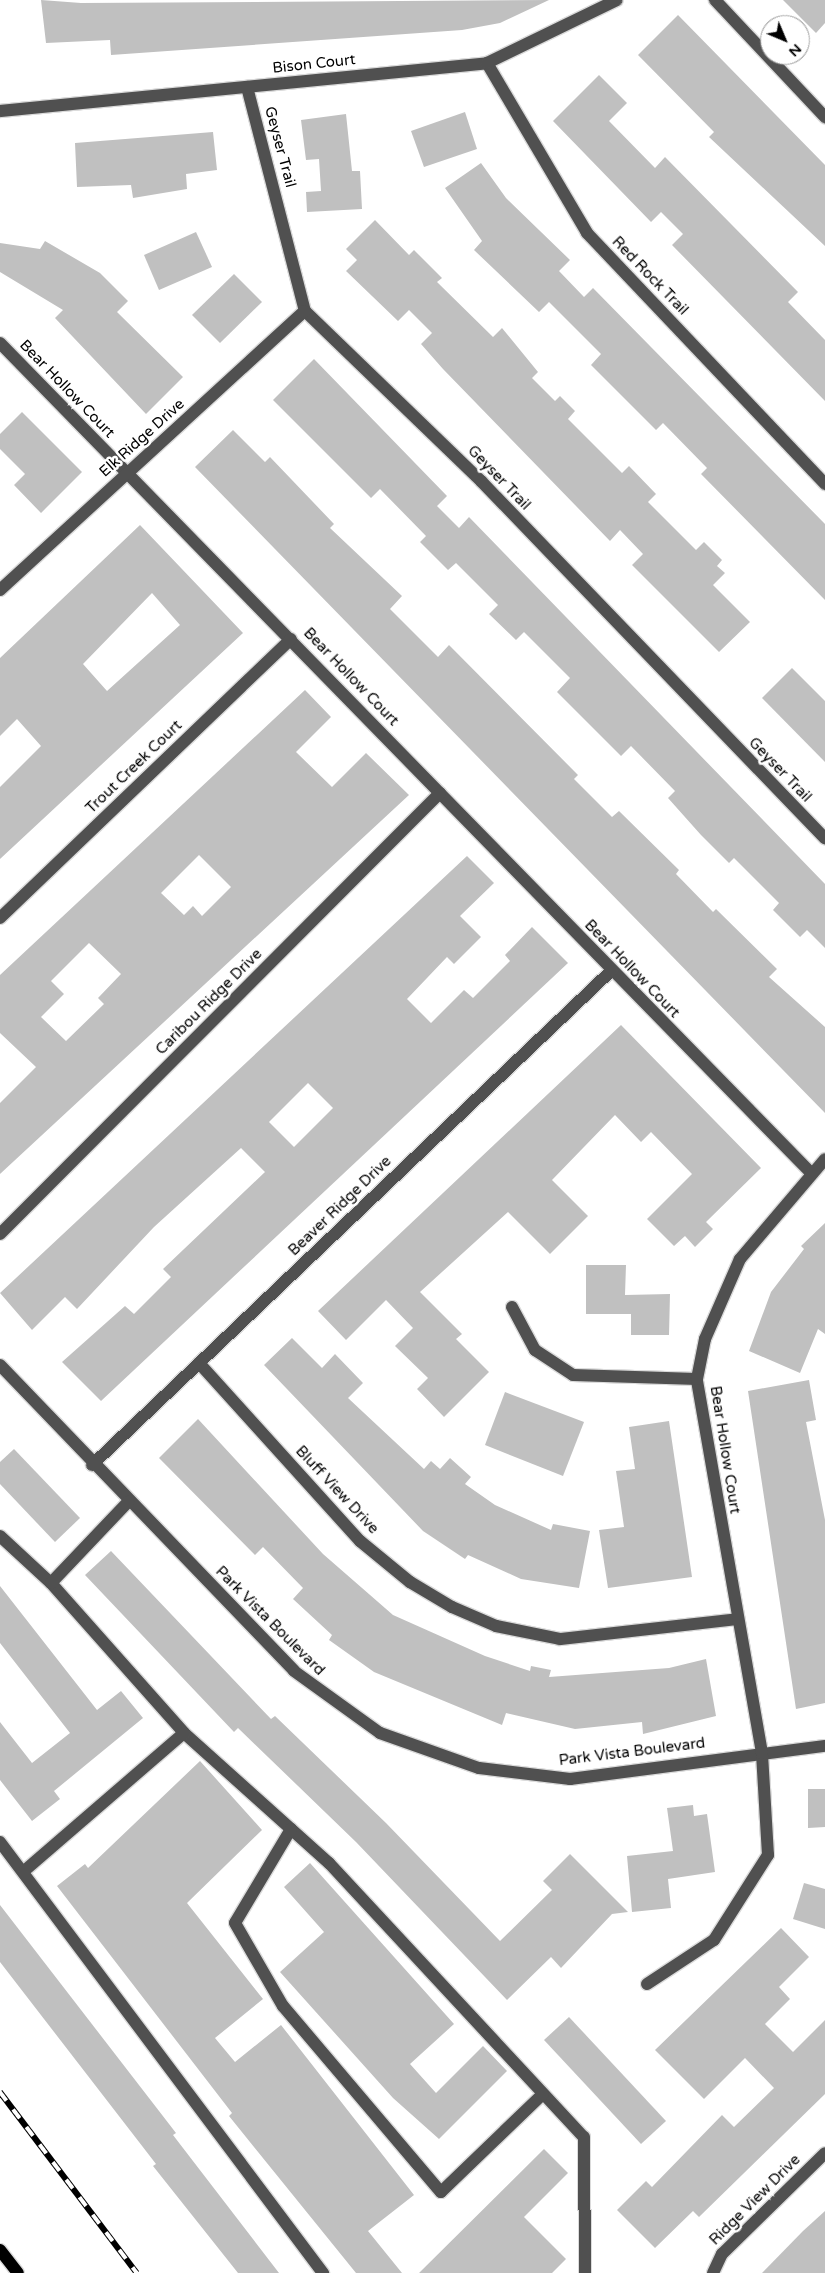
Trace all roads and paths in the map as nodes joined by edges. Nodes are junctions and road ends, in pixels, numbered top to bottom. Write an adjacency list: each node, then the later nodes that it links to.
1 (617, 0): 3 (street, Bison Court)
2 (715, 0): 6 (street)
3 (487, 63): 4 (street, Bison Court); 10 (street, Red Rock Trail)
4 (247, 87): 5 (street, Bison Court); 7 (street, Geyser Trail)
5 (0, 111)
6 (825, 117)
7 (305, 310): 9 (street, Elk Ridge Drive); 14 (street, Geyser Trail)
8 (0, 343): 9 (street, Bear Hollow Court)
9 (126, 474): 11 (street, Elk Ridge Drive); 12 (street, Bear Hollow Court)
10 (825, 484)
11 (0, 590)
12 (291, 638): 13 (street, Bear Hollow Court); 15 (street, Trout Creek Court)
13 (440, 793): 16 (street, Bear Hollow Court); 19 (street, Caribou Ridge Drive)
14 (825, 839)
15 (0, 918)
16 (611, 971): 18 (street, Bear Hollow Court); 21 (street, Beaver Ridge Drive)
17 (825, 1159): 18 (street)
18 (810, 1173): 23 (street, Bear Hollow Court)
19 (0, 1234)
20 (512, 1307): 23 (street)
21 (199, 1363): 24 (street, Beaver Ridge Drive); 28 (street, Bluff View Drive)
22 (0, 1365): 24 (street, Park Vista Boulevard)
23 (697, 1379): 28 (street, Bear Hollow Court)
24 (92, 1464): 25 (street, Park Vista Boulevard)
25 (128, 1502): 27 (street); 31 (street, Park Vista Boulevard)
26 (0, 1536): 27 (street)
27 (51, 1583): 29 (street)
28 (738, 1619): 31 (street, Bear Hollow Court)
29 (184, 1733): 32 (street); 34 (street)
30 (825, 1746): 31 (street, Park Vista Boulevard)
31 (762, 1753): 35 (street, Bear Hollow Court)
32 (291, 1829): 36 (street); 36 (street)
33 (0, 1842): 34 (street)
34 (24, 1871): 40 (street)
35 (647, 1984)
36 (543, 2094): 41 (street)
37 (825, 2153): 42 (street, Ridge View Drive)
38 (0, 2250): 39 (main road)
39 (18, 2273)
40 (323, 2273)
41 (585, 2273)
42 (713, 2273)

